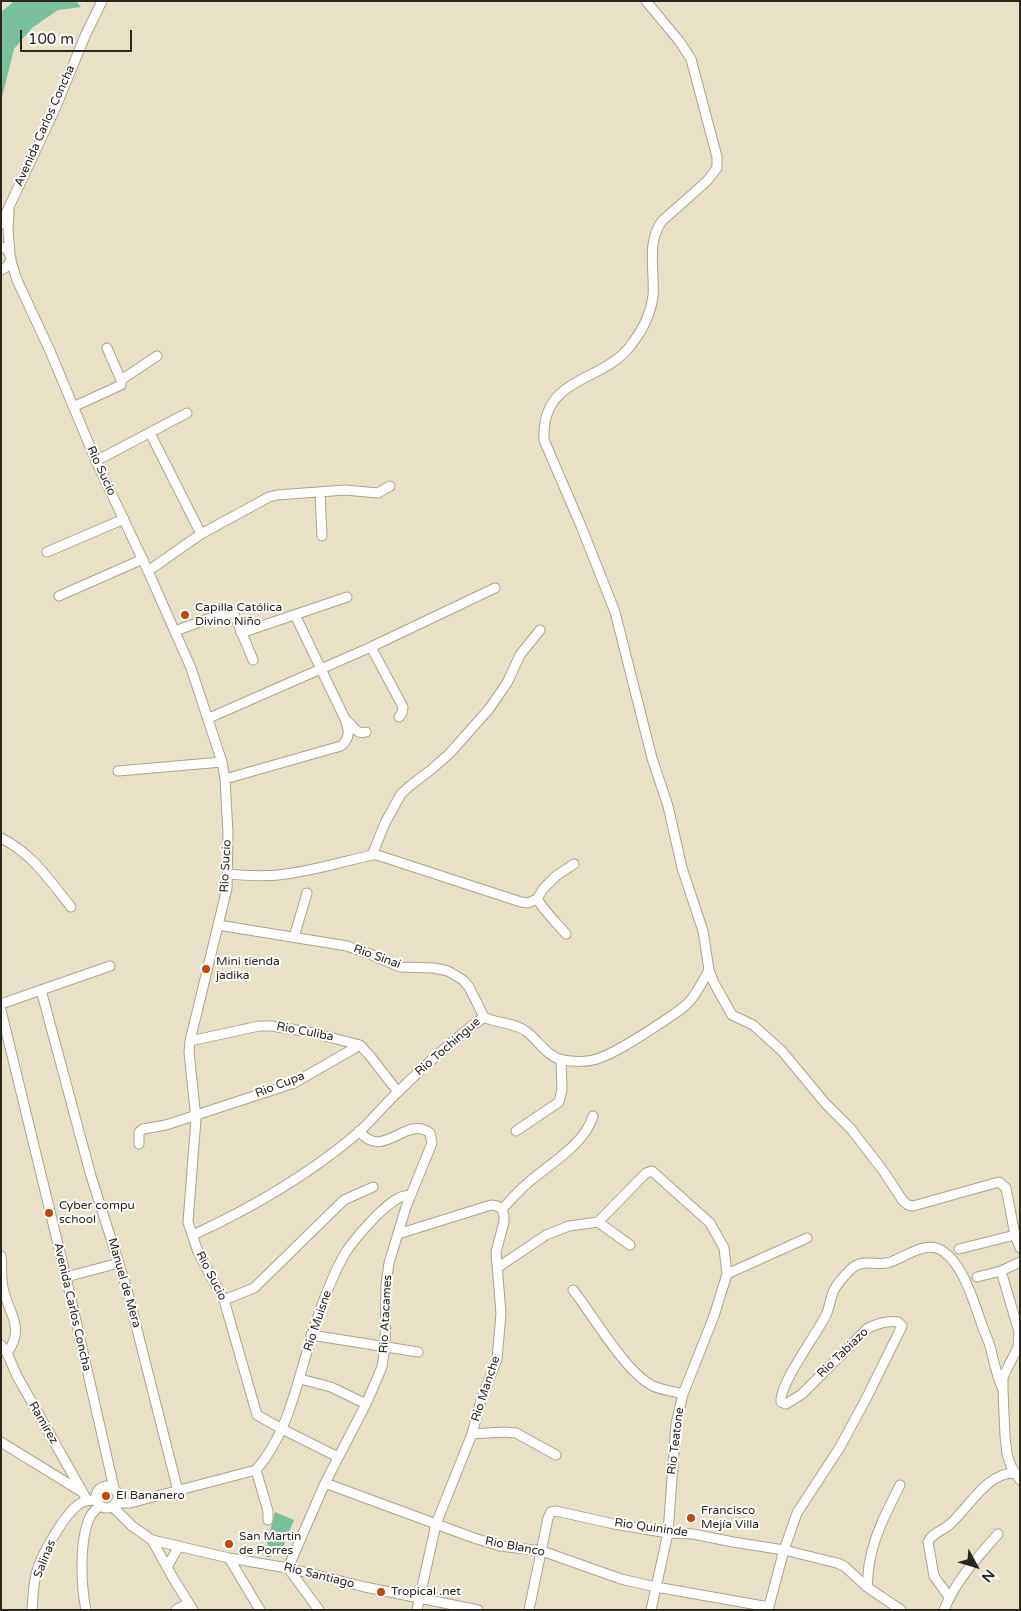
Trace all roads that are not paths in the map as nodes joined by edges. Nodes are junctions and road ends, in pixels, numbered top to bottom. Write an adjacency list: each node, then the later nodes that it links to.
1 (102, 1): 3 (street, Avenida Carlos Concha)
2 (646, 1): 52 (street)
3 (9, 207): 4 (street, Avenida Carlos Concha); 6 (street, Rio Sucio)
4 (1, 224)
5 (1, 246): 6 (street)
6 (10, 257): 7 (street); 8 (street, Rio Sucio)
7 (1, 271): 8 (street)
8 (17, 280): 12 (street, Rio Sucio)
9 (107, 348): 11 (street)
10 (157, 356): 11 (street)
11 (121, 380): 12 (street)
12 (73, 407): 15 (street, Rio Sucio)
13 (187, 413): 14 (street)
14 (150, 433): 15 (street); 19 (street)
15 (96, 461): 18 (street, Rio Sucio)
16 (390, 486): 17 (street)
17 (320, 492): 19 (street); 20 (street)
18 (124, 519): 21 (street); 22 (street, Rio Sucio)
19 (201, 534): 23 (street)
20 (322, 536)
21 (47, 552)
22 (142, 560): 23 (street, Rio Sucio); 25 (street)
23 (148, 571): 29 (street, Rio Sucio)
24 (495, 588): 31 (street)
25 (58, 596)
26 (347, 597): 27 (street)
27 (295, 615): 30 (street); 33 (street)
28 (540, 630): 42 (street)
29 (175, 631): 30 (street); 35 (street, Rio Sucio)
30 (241, 633): 32 (street)
31 (371, 647): 33 (street); 34 (street)
32 (253, 660)
33 (320, 668): 35 (street); 36 (street)
34 (399, 717)
35 (209, 718): 38 (street, Rio Sucio)
36 (345, 719): 37 (street); 40 (street)
37 (366, 732)
38 (222, 762): 39 (street); 40 (street, Rio Sucio)
39 (118, 771)
40 (225, 779): 44 (street, Rio Sucio)
41 (1, 838): 47 (street)
42 (372, 855): 44 (street); 46 (street)
43 (574, 864): 46 (street)
44 (228, 874): 48 (street, Rio Sucio)
45 (307, 893): 50 (street)
46 (537, 899): 49 (street)
47 (71, 907)
48 (218, 925): 50 (street, Rio Sinai); 57 (street, Rio Sucio)
49 (566, 934)
50 (294, 937): 56 (street, Rio Sinai)
51 (110, 966): 53 (street)
52 (709, 970): 59 (street); 72 (street)
53 (41, 990): 54 (street); 79 (street, Manuel de Mera)
54 (1, 1004)
55 (1, 1010): 83 (street, Avenida Carlos Concha)
56 (484, 1017): 59 (street, Rio Tochingue); 60 (street, Rio Tochingue)
57 (190, 1041): 58 (street, Rio Culiba); 61 (street, Rio Sucio)
58 (360, 1045): 60 (street); 61 (street, Rio Cupa)
59 (562, 1060): 63 (street)
60 (398, 1092): 64 (street, Rio Tochingue)
61 (196, 1115): 65 (street, Rio Cupa); 71 (street, Rio Sucio)
62 (593, 1116): 68 (street)
63 (516, 1131)
64 (359, 1132): 67 (street, Rio Atacames); 71 (street, Rio Tochingue)
65 (139, 1144)
66 (374, 1187): 86 (street)
67 (411, 1195): 70 (street, Rio Atacames); 88 (street, Rio Muisne)
68 (502, 1209): 70 (street); 80 (street, Rio Manche)
69 (598, 1222): 74 (street); 80 (street); 82 (street, Rio Teatone)
70 (398, 1234): 89 (street, Rio Atacames)
71 (193, 1235): 86 (street, Rio Sucio)
72 (1015, 1235): 75 (street); 76 (street)
73 (807, 1238): 82 (street)
74 (630, 1245)
75 (1020, 1248)
76 (959, 1249)
77 (1, 1256): 90 (street)
78 (1020, 1262): 81 (street)
79 (119, 1263): 83 (street); 106 (street, Manuel de Mera)
80 (497, 1268): 97 (street, Rio Manche)
81 (1002, 1271): 84 (street); 87 (street)
82 (727, 1274): 94 (street, Rio Teatone)
83 (66, 1276): 105 (street, Avenida Carlos Concha)
84 (977, 1277)
85 (573, 1290): 94 (street)
86 (224, 1300): 96 (street, Rio Sucio)
87 (1020, 1332): 93 (street)
88 (312, 1336): 89 (street); 92 (street, Rio Muisne)
89 (384, 1346): 91 (street); 95 (street, Rio Atacames)
90 (4, 1349): 107 (street, Ramírez)
91 (418, 1352)
92 (300, 1379): 95 (street); 96 (street, Rio Muisne)
93 (1002, 1390): 102 (street); 115 (street, Rio Tabiazo)
94 (683, 1394): 111 (street, Rio Teatone)
95 (366, 1404): 100 (street, Rio Atacames)
96 (282, 1429): 100 (street, Rio Sucio); 101 (street, Rio Muisne)
97 (472, 1434): 99 (street); 110 (street, Rio Manche)
98 (1, 1442): 107 (street)
99 (556, 1455)
100 (338, 1457): 103 (street, Rio Atacames)
101 (256, 1470): 106 (street); 109 (street)
102 (1018, 1477): 122 (street)
103 (325, 1484): 110 (street, Rio Blanco); 119 (street, Rio Atacames)
104 (900, 1485): 121 (street)
105 (114, 1488): 107 (street); 108 (street)
106 (178, 1491): 108 (street)
107 (91, 1499): 108 (street); 126 (street, Salinas); 127 (street)
108 (114, 1505): 113 (street, Rio Santiago)
109 (268, 1520)
110 (436, 1524): 116 (street, Rio Blanco); 123 (street, Rio Manche)
111 (668, 1532): 115 (street, Rio Quininde); 116 (street, Rio Quininde); 120 (street, Rio Teatone)
112 (998, 1534): 122 (street)
113 (152, 1540): 114 (street, Rio Santiago); 118 (street)
114 (178, 1546): 117 (street, Rio Santiago); 118 (street)
115 (784, 1550): 121 (street, Rio Quininde); 125 (street, Rio Tabiazo)
116 (542, 1551): 120 (street, Rio Blanco); 133 (street)
117 (229, 1558): 119 (street, Rio Santiago); 129 (street)
118 (167, 1567): 124 (street)
119 (288, 1568): 123 (street, Rio Santiago); 130 (street)
120 (656, 1587): 125 (street, Rio Blanco); 134 (street, Rio Teatone)
121 (867, 1587): 135 (street, Rio Quininde)
122 (949, 1597): 136 (street)
123 (420, 1598): 131 (street, Rio Manche); 132 (street, Rio Santiago)
124 (191, 1606): 128 (street)
125 (768, 1608)
126 (32, 1610)
127 (86, 1610)
128 (176, 1610)
129 (260, 1610)
130 (319, 1610)
131 (417, 1610)
132 (478, 1610)
133 (529, 1610)
134 (651, 1610)
135 (901, 1610)
136 (944, 1610)

